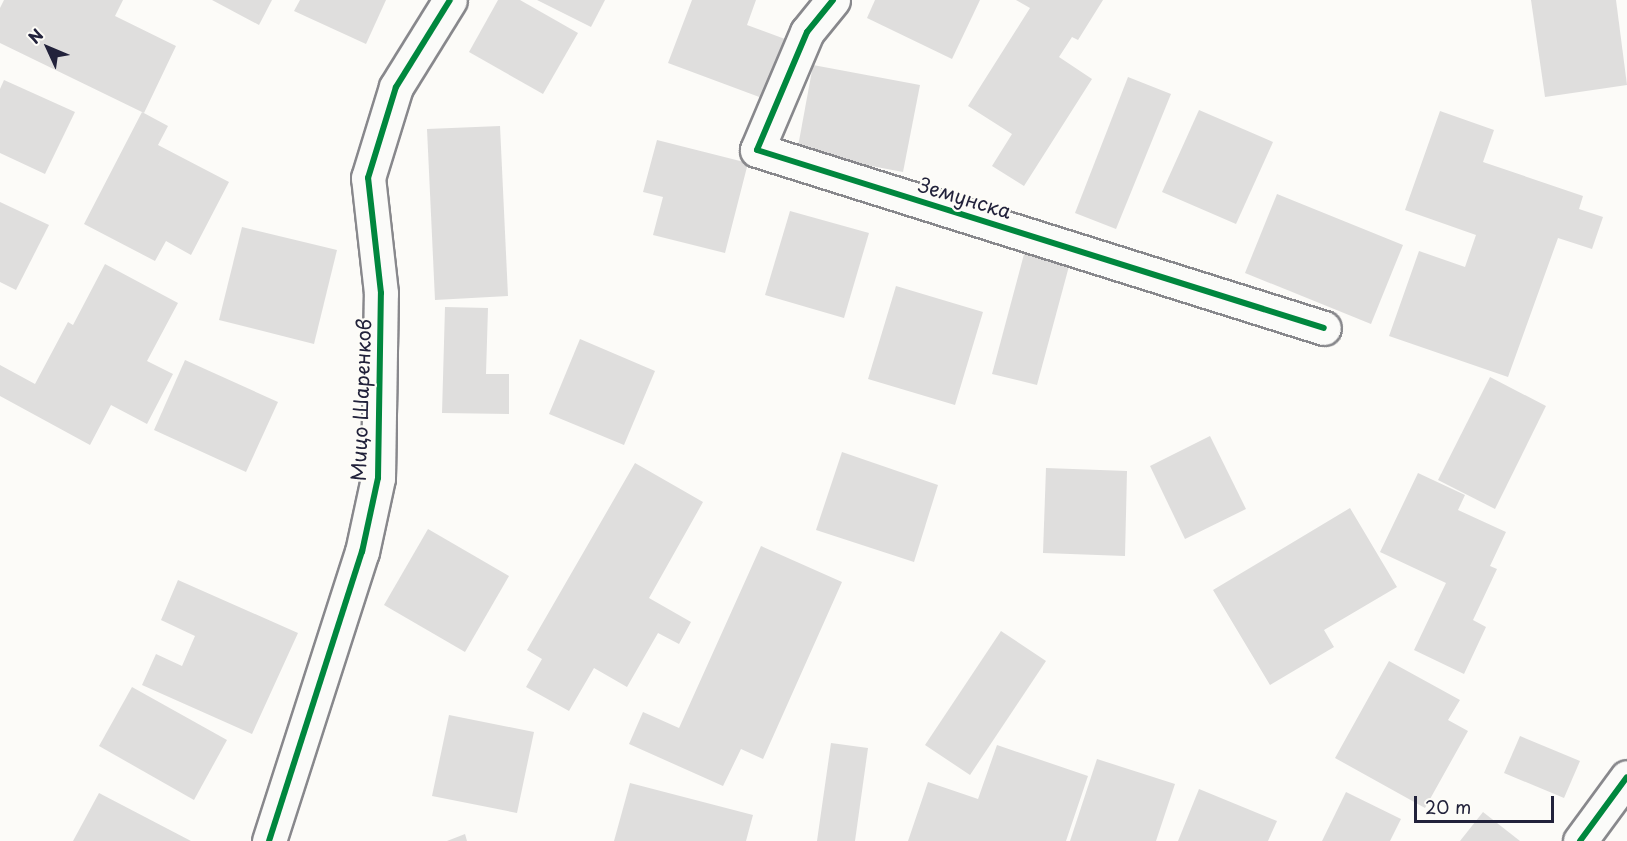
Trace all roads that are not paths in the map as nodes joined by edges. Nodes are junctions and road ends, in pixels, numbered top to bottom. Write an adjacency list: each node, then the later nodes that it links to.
1 (450, 0): 5 (street, Мицо Шаренков)
2 (833, 0): 3 (street, Земунска)
3 (1324, 328)
4 (1627, 777): 6 (street)
5 (269, 841)
6 (1580, 841)

